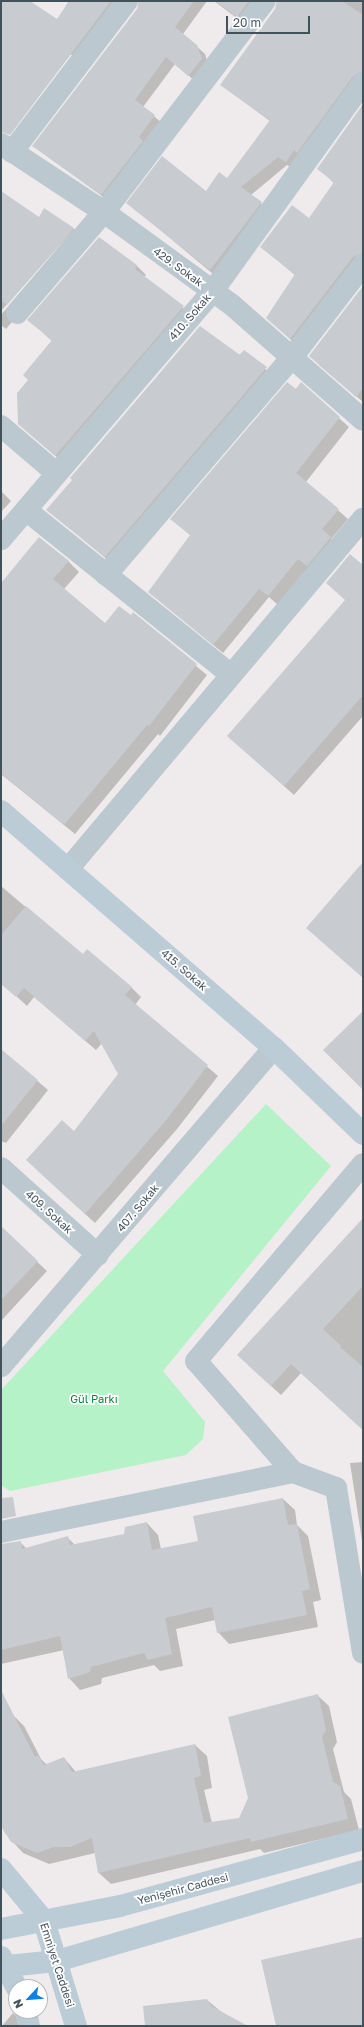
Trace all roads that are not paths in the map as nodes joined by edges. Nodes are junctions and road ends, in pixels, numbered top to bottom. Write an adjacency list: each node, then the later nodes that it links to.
1 (127, 1): 4 (street)
2 (265, 1): 5 (street)
3 (363, 83): 7 (street, 410. Sokak)
4 (7, 148): 5 (street, 429. Sokak)
5 (104, 212): 7 (street, 429. Sokak); 8 (street)
6 (363, 265): 9 (street)
7 (212, 292): 9 (street, 429. Sokak); 12 (street, 410. Sokak)
8 (16, 313)
9 (293, 356): 10 (street, 429. Sokak); 16 (street)
10 (363, 420)
11 (1, 426): 12 (street)
12 (56, 473): 13 (street, 410. Sokak)
13 (26, 510): 15 (street, 410. Sokak); 16 (street)
14 (363, 519): 17 (street)
15 (1, 538)
16 (106, 576): 17 (street)
17 (231, 675): 19 (street)
18 (1, 811): 19 (main road, 415. Sokak)
19 (68, 869): 20 (main road, 415. Sokak)
20 (274, 1048): 21 (main road, 415. Sokak); 24 (street, 407. Sokak)
21 (363, 1134)
22 (363, 1164): 26 (street)
23 (1, 1168): 24 (street, 409. Sokak)
24 (98, 1255): 25 (street, 407. Sokak)
25 (1, 1366)
26 (293, 1472): 27 (street); 28 (street)
27 (3, 1529)
28 (363, 1653)
29 (363, 1839): 32 (main road, Yenişehir Caddesi)
30 (1, 1869): 32 (main road, Emniyet Caddesi)
31 (363, 1871): 35 (main road)
32 (44, 1921): 33 (main road, Yenişehir Caddesi); 35 (main road, Emniyet Caddesi)
33 (1, 1929)
34 (4, 1961): 35 (main road); 36 (main road)
35 (57, 1961): 37 (main road, Emniyet Caddesi)
36 (12, 1979)
37 (76, 2026)

